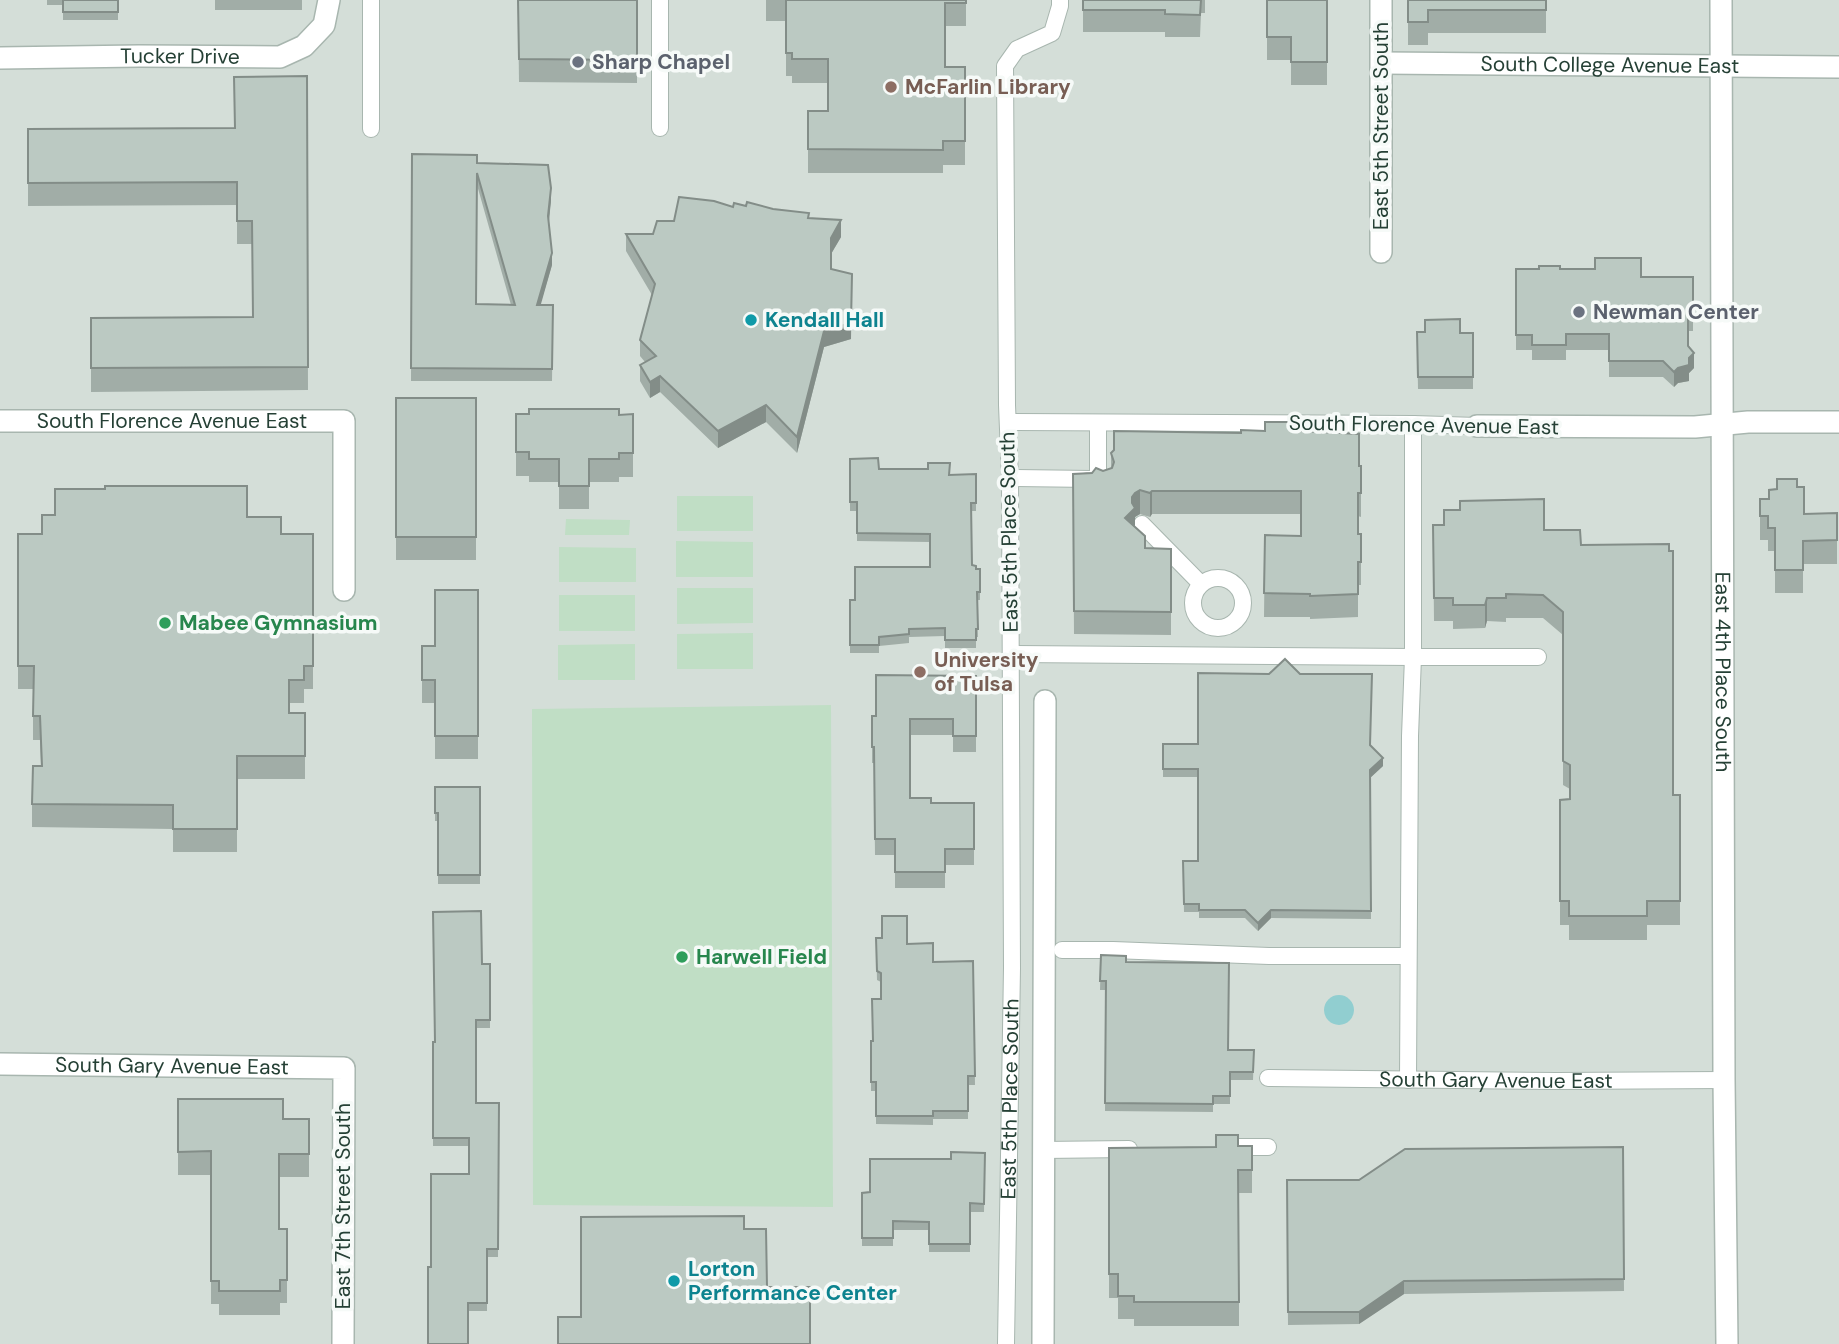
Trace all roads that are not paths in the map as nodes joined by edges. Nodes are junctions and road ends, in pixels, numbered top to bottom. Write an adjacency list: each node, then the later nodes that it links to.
1 (329, 0): 7 (street, Tucker Drive)
2 (371, 0): 12 (street)
3 (660, 0): 11 (street)
4 (1060, 0): 15 (street, East 5th Place South)
5 (1381, 0): 8 (street, East 5th Street South)
6 (1721, 0): 9 (street, East 4th Place South)
7 (0, 58)
8 (1382, 63): 9 (street, South College Avenue East); 13 (street, East 5th Street South)
9 (1721, 66): 10 (street, South College Avenue East); 19 (street, East 4th Place South)
10 (1839, 67)
11 (660, 128)
12 (371, 129)
13 (1381, 252)
14 (0, 421): 24 (street, South Florence Avenue East)
15 (1009, 422): 17 (street, South Florence Avenue East); 21 (street, East 5th Place South)
16 (1839, 422): 19 (street, South Florence Avenue East)
17 (1098, 423): 18 (street, South Florence Avenue East); 21 (street)
18 (1413, 424): 20 (street, South Florence Avenue East); 29 (street)
19 (1721, 425): 20 (street, South Florence Avenue East); 37 (street, East 4th Place South)
20 (1477, 426)
21 (1010, 478): 26 (street, East 5th Place South)
22 (1142, 524): 23 (street)
23 (1202, 584): 25 (street); 25 (street)
24 (344, 590)
25 (1219, 629): 27 (street)
26 (1011, 654): 27 (street); 43 (street, East 5th Place South)
27 (1220, 656): 29 (street)
28 (1538, 656): 29 (street)
29 (1413, 657): 32 (street)
30 (1045, 701): 41 (street, East 5th Place South)
31 (1062, 950): 32 (street)
32 (1408, 956): 36 (street)
33 (0, 1064): 34 (street, South Gary Avenue East)
34 (344, 1068): 42 (street, East 7th Street South)
35 (1268, 1078): 36 (street, South Gary Avenue East)
36 (1408, 1080): 37 (street, South Gary Avenue East)
37 (1724, 1080): 45 (street, East 4th Place South)
38 (1268, 1146): 39 (street)
39 (1214, 1148)
40 (1146, 1149): 41 (street)
41 (1043, 1150): 44 (street, East 5th Place South)
42 (343, 1344)
43 (1006, 1344)
44 (1043, 1344)
45 (1727, 1344)

